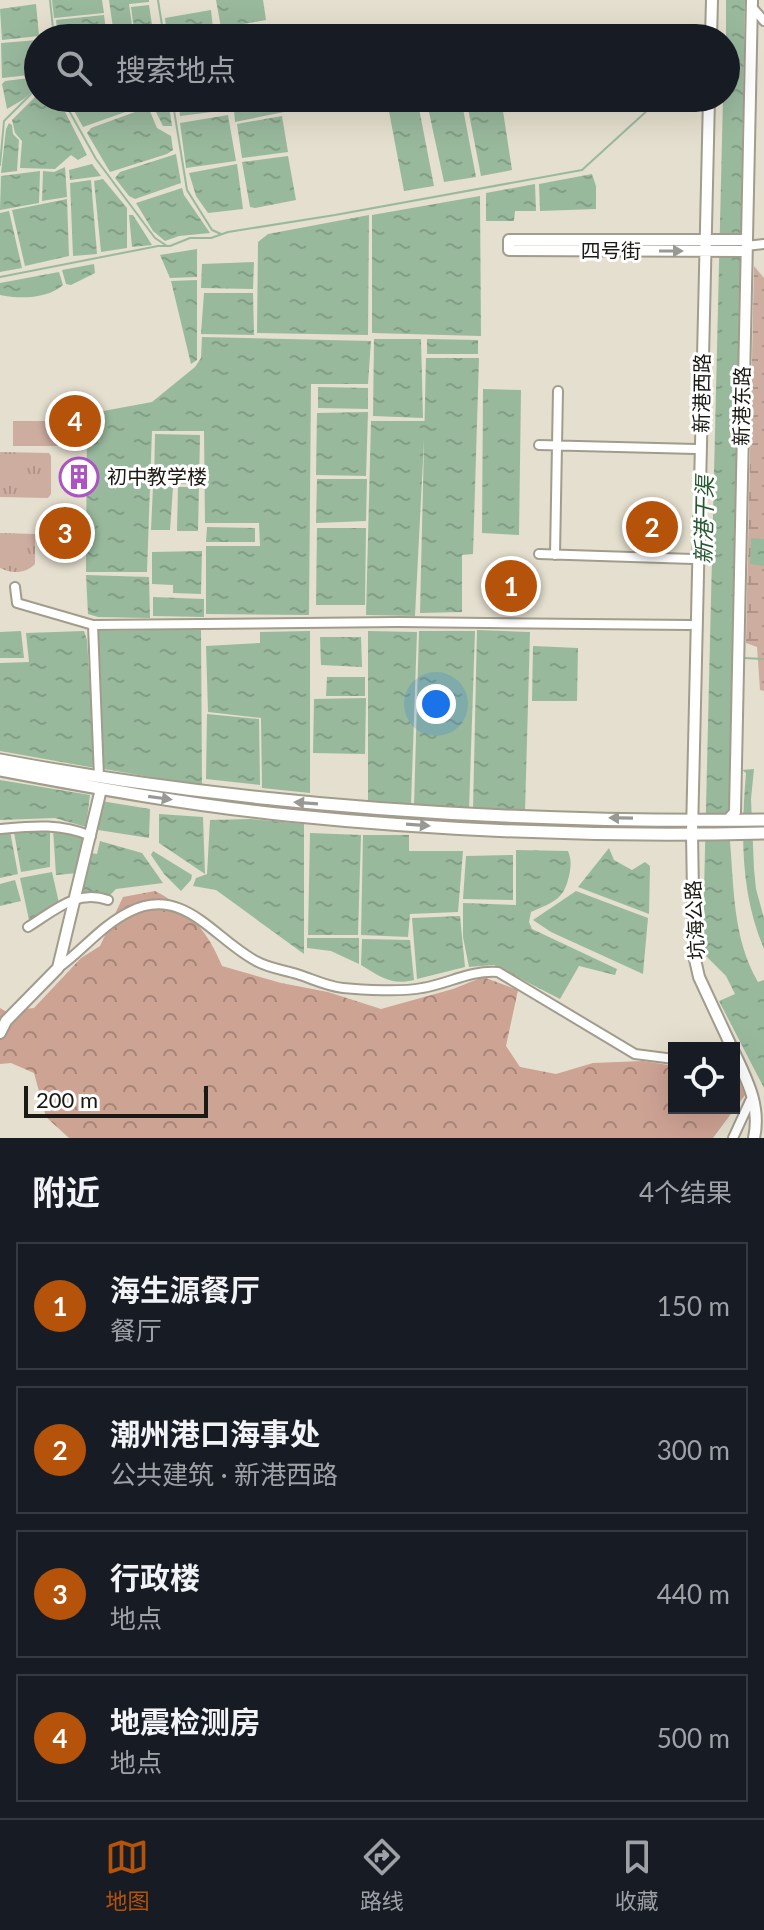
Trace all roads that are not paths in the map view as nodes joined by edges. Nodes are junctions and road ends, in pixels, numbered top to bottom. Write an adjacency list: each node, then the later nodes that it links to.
1 (712, 0): 4 (main road)
2 (752, 3): 3 (street); 8 (main road, 新港东路)
3 (764, 21)
4 (711, 24)
5 (709, 112): 25 (main road, 新港西路)
6 (764, 244): 8 (street)
7 (509, 245): 8 (main road, 四号街)
8 (746, 246): 24 (main road, 新港东路)
9 (558, 391): 11 (street)
10 (539, 445): 11 (street)
11 (557, 445): 12 (street); 14 (street)
12 (696, 449)
13 (539, 554): 14 (street)
14 (555, 555): 15 (street)
15 (693, 559)
16 (15, 587): 17 (street)
17 (93, 625): 18 (street); 22 (street)
18 (690, 625)
19 (0, 760): 21 (highway)
20 (0, 770): 21 (highway)
21 (84, 780): 22 (highway)
22 (100, 783): 23 (highway); 29 (main road)
23 (122, 786): 25 (highway, one-way to 23); 27 (highway, one-way to 27)
24 (742, 818): 25 (highway)
25 (696, 819): 27 (main road, 新港西路)
26 (0, 829): 29 (street)
27 (697, 833): 28 (highway); 35 (main road, 坑海公路)
28 (759, 833)
29 (91, 836): 30 (main road)
30 (76, 897): 31 (street); 32 (street); 33 (main road)
31 (108, 900)
32 (28, 927)
33 (58, 968): 34 (main road); 36 (street)
34 (0, 1033)
35 (729, 1042)
36 (668, 1058)
37 (740, 1065): 40 (main road, 坑海公路)
38 (750, 1101): 39 (street)
39 (733, 1138)
40 (754, 1138)

